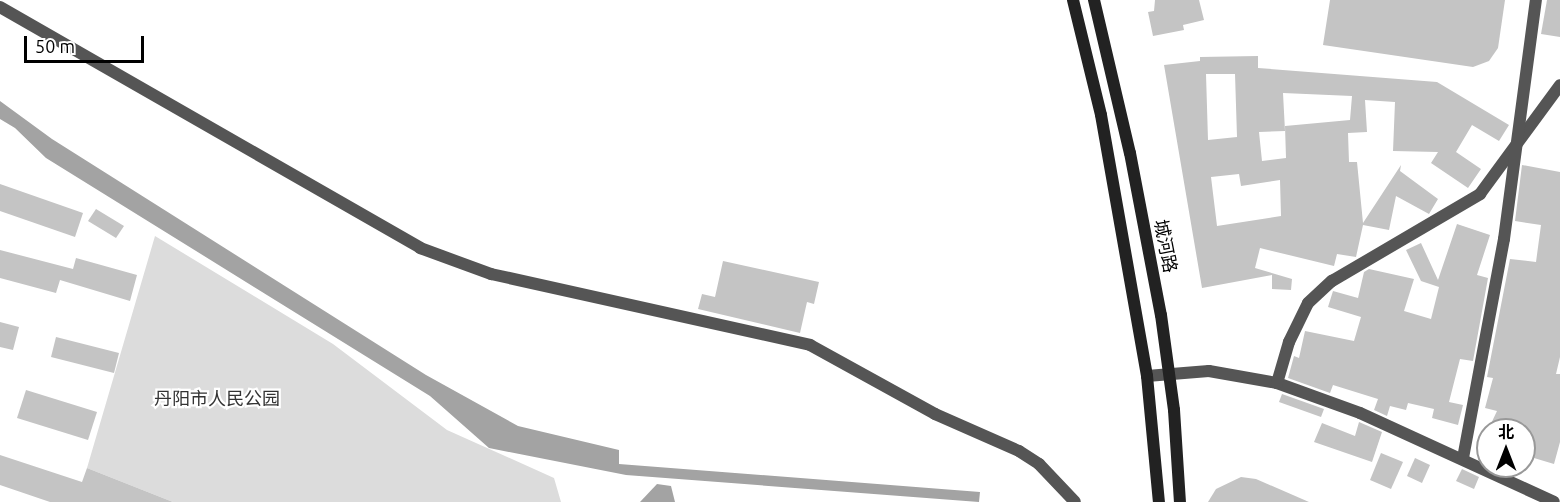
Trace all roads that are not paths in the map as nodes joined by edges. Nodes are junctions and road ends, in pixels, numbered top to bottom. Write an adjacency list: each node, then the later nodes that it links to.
1 (1073, 0): 8 (main road)
2 (1094, 0): 7 (main road, 城河路)
3 (1536, 0): 6 (street)
4 (0, 7): 11 (street)
5 (1560, 84): 6 (street)
6 (1513, 149): 9 (street); 10 (street)
7 (1169, 374): 8 (street); 9 (street); 13 (main road, 城河路)
8 (1147, 375): 12 (main road)
9 (1277, 383): 10 (street)
10 (1463, 458): 14 (street)
11 (1075, 502)
12 (1159, 502)
13 (1180, 502)
14 (1554, 502)

